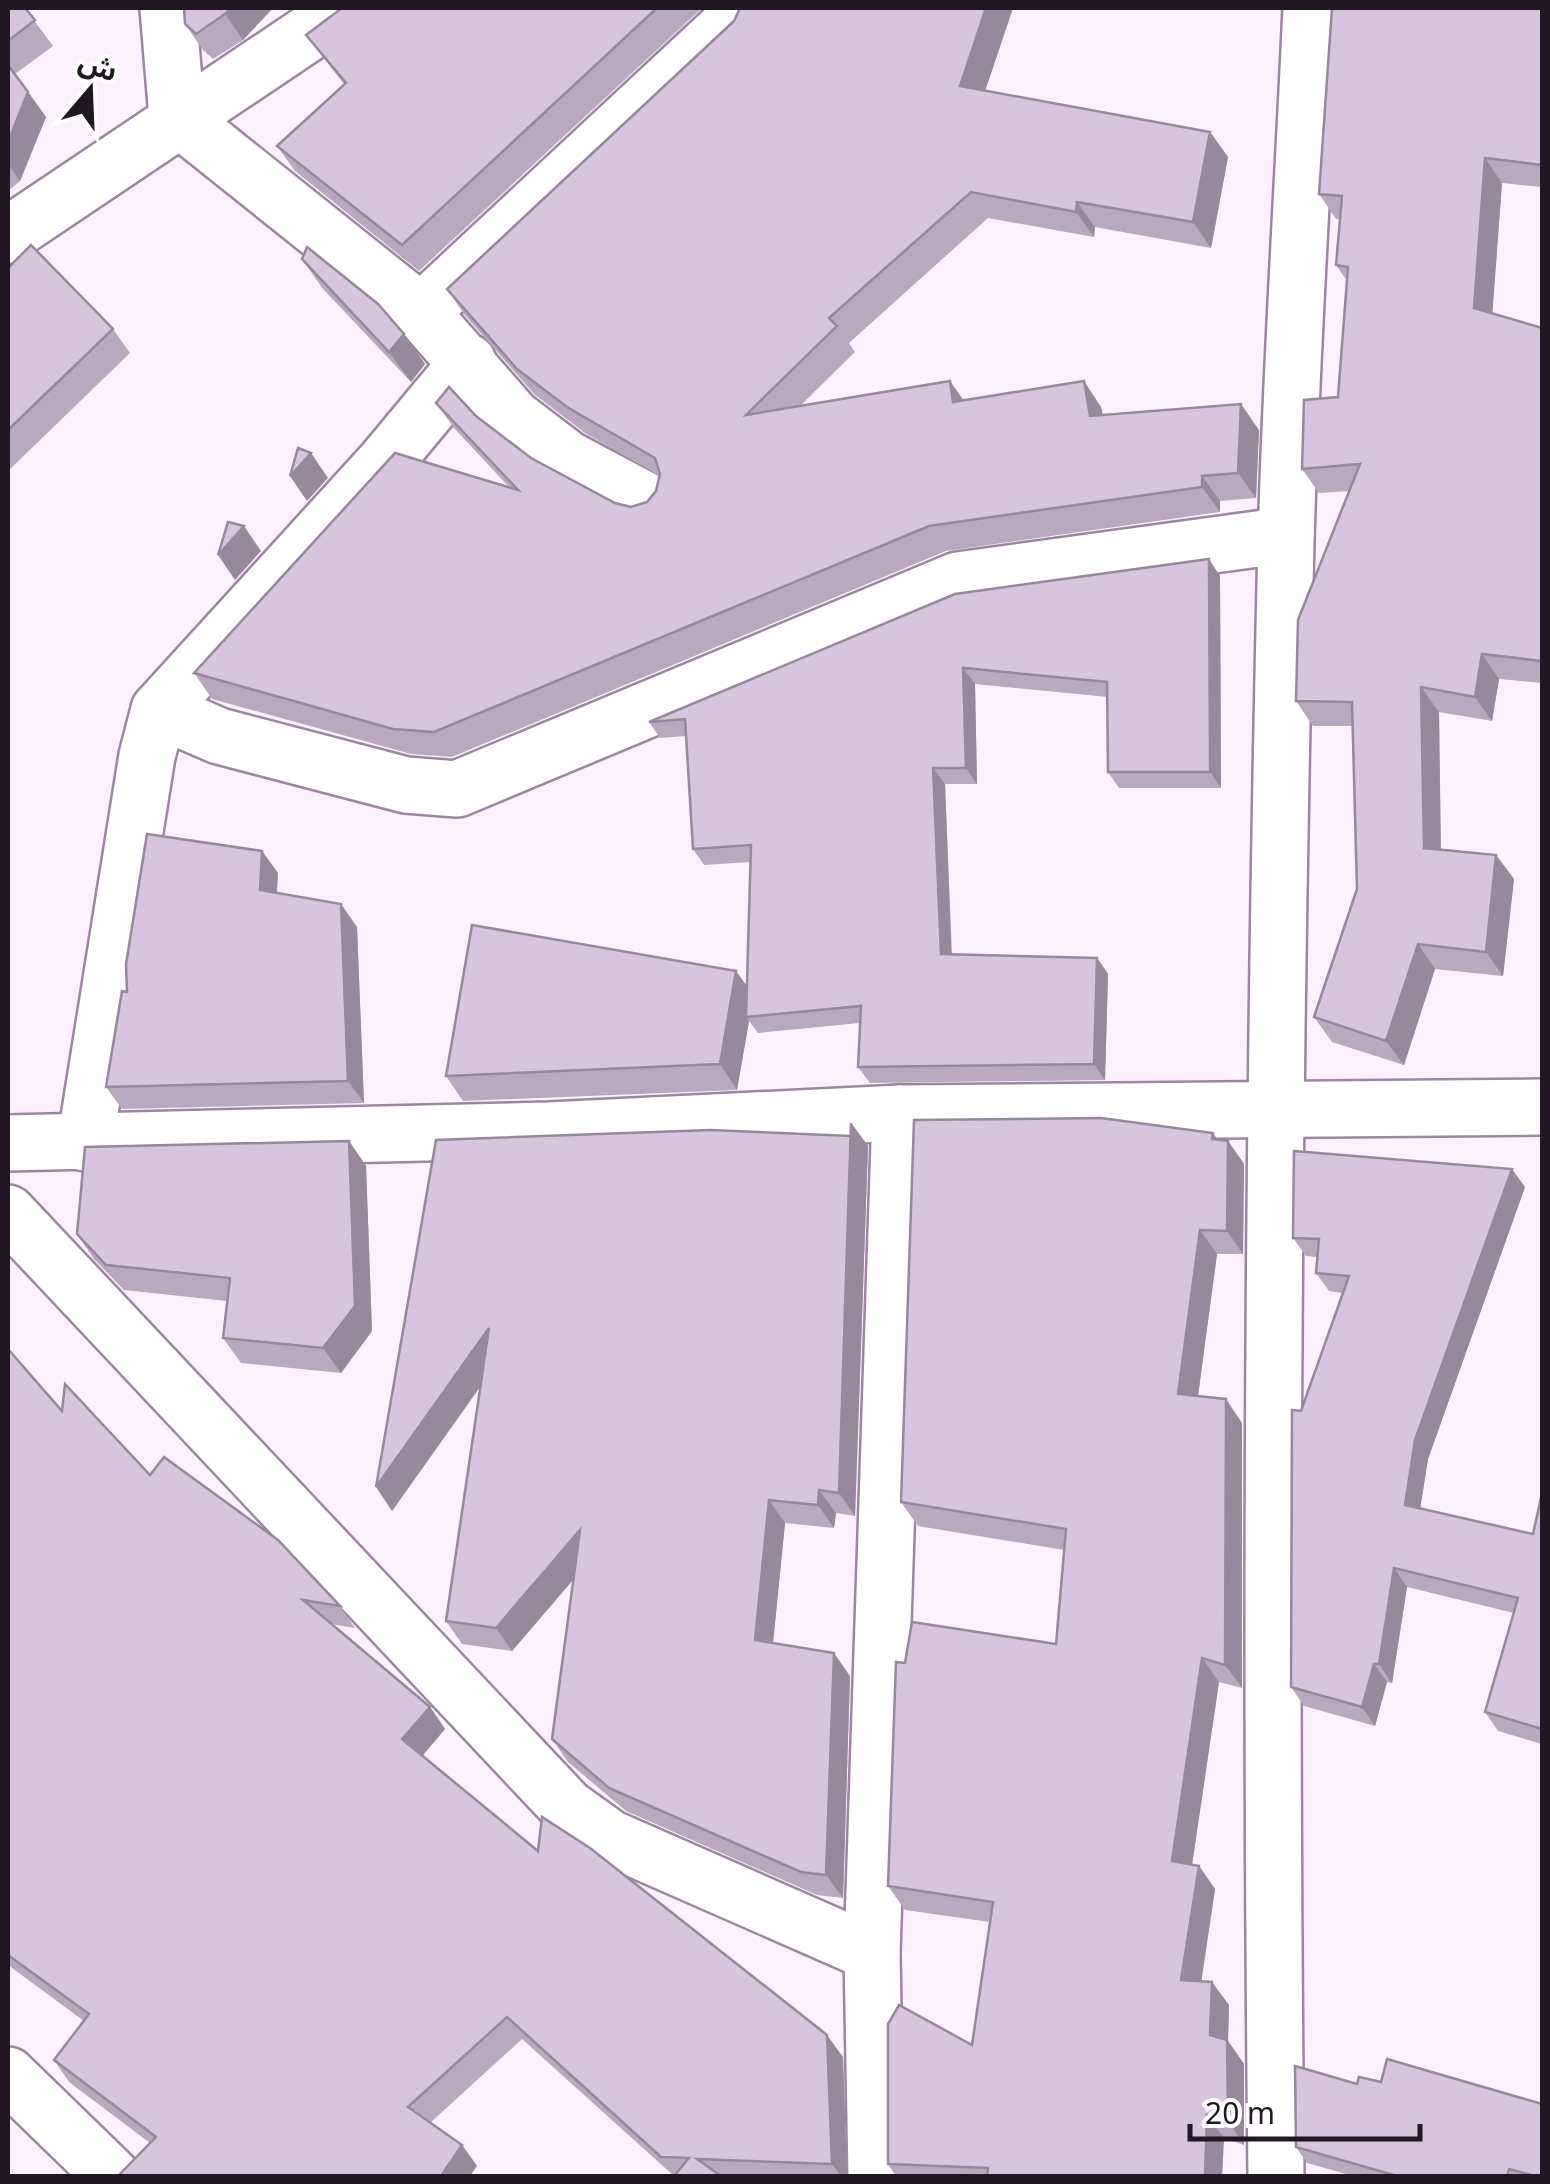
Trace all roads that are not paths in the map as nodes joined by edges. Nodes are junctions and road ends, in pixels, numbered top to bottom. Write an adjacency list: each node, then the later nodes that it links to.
1 (168, 8): 5 (street)
2 (346, 8): 5 (street)
3 (738, 8): 7 (street)
4 (1311, 8): 10 (street)
5 (177, 117): 6 (street); 7 (street)
6 (8, 235)
7 (421, 312): 8 (street)
8 (468, 362): 9 (street); 11 (street)
9 (648, 501)
10 (1286, 536): 11 (street); 13 (street)
11 (159, 710): 15 (street)
12 (1542, 1106): 13 (street)
13 (1276, 1110): 14 (street); 22 (street)
14 (900, 1112): 15 (street); 18 (street)
15 (85, 1142): 16 (street)
16 (8, 1143)
17 (8, 1213): 18 (street)
18 (872, 1953): 21 (street)
19 (8, 2075): 20 (street)
20 (112, 2176)
21 (876, 2176)
22 (1276, 2176)

